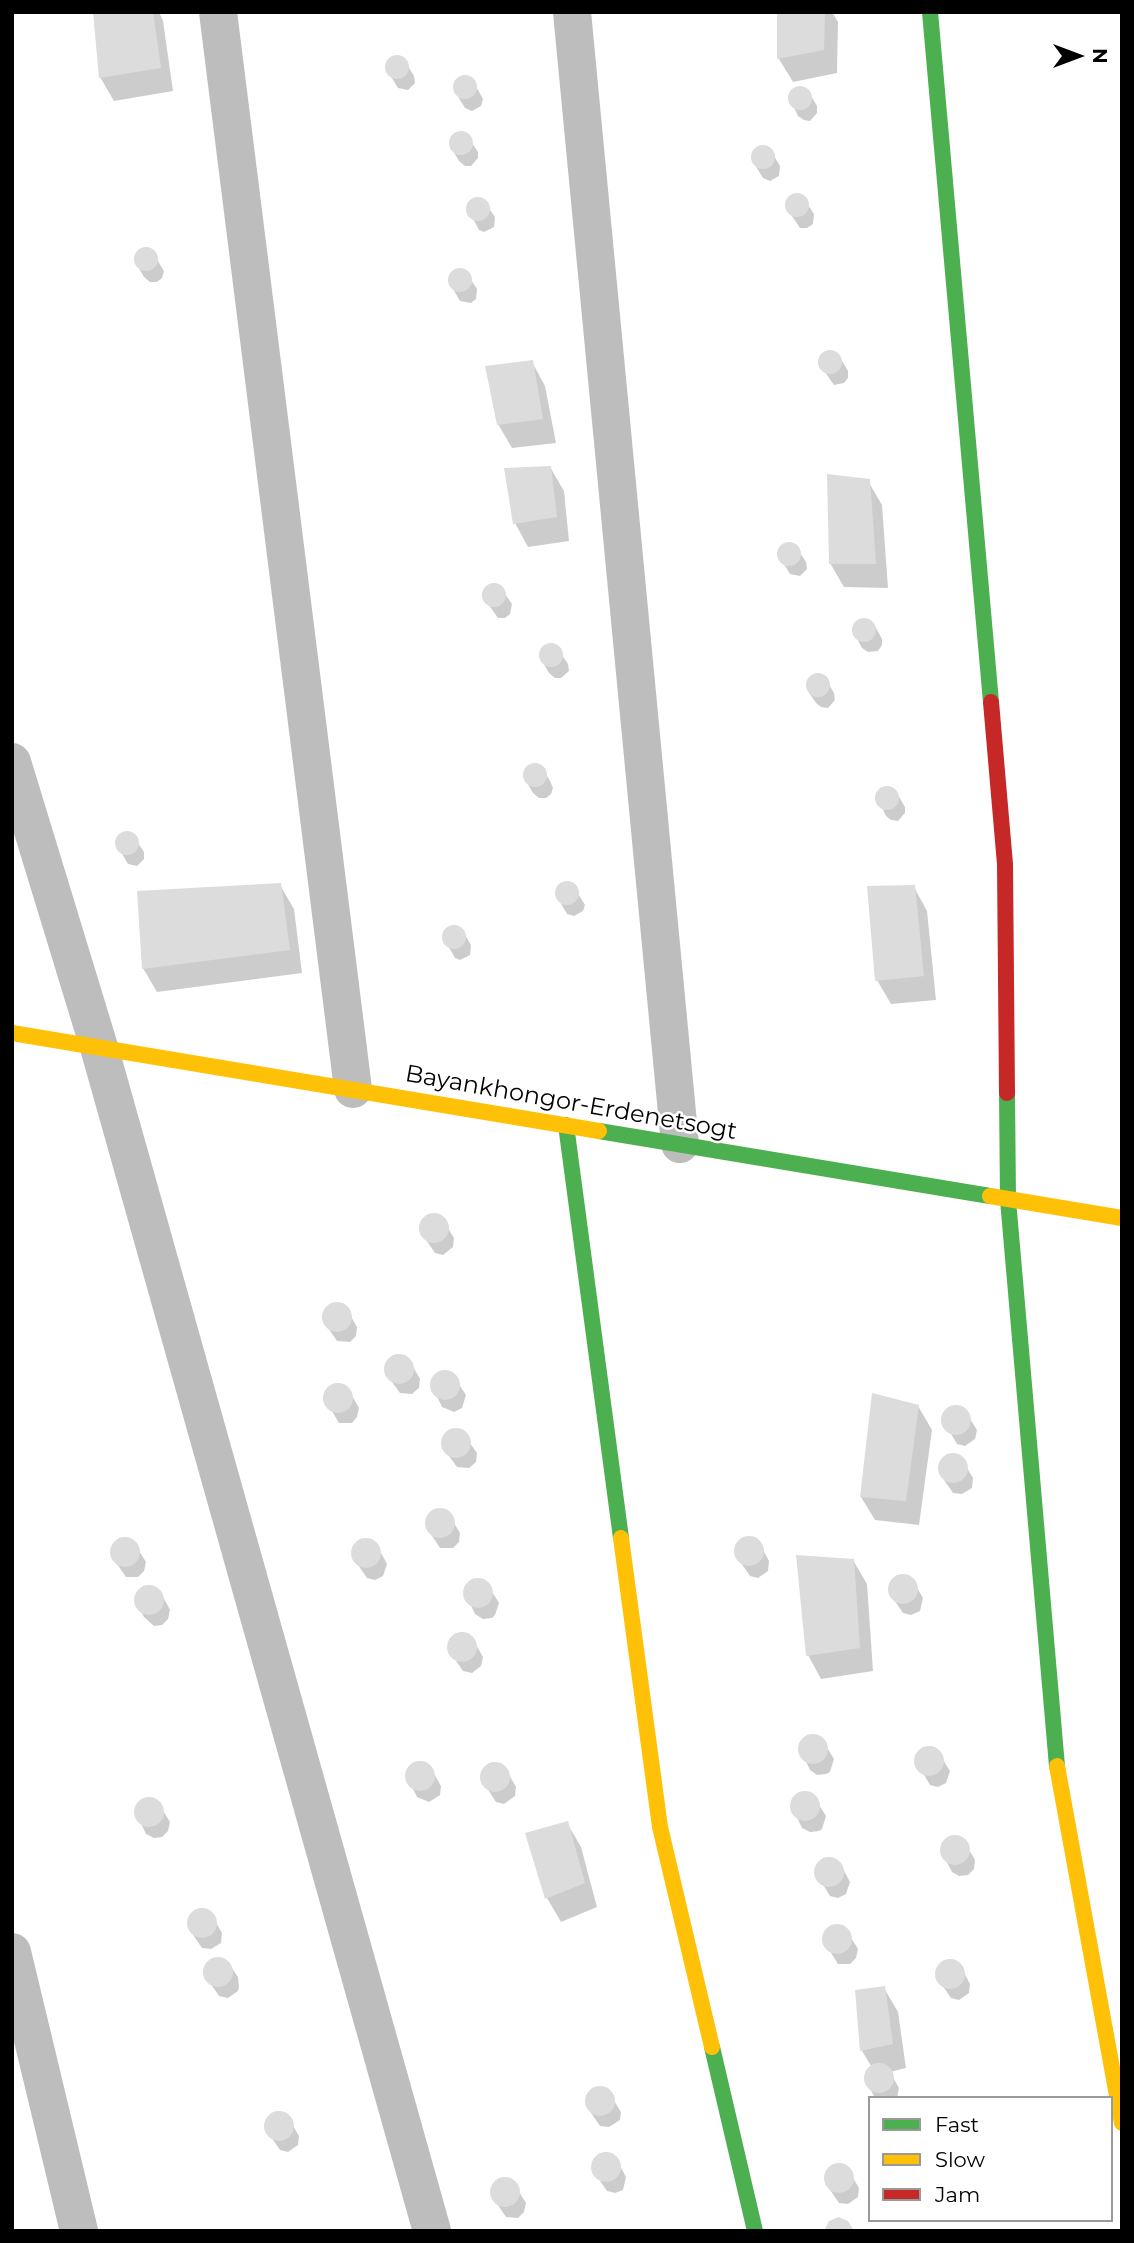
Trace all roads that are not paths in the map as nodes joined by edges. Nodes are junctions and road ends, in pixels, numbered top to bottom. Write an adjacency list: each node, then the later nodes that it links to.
1 (218, 12): 7 (street)
2 (572, 12): 9 (street)
3 (930, 12): 10 (street)
4 (12, 762): 6 (street)
5 (12, 1032): 6 (street, Bayankhongor-Erdenetsogt)
6 (99, 1047): 7 (street, Bayankhongor-Erdenetsogt); 15 (street)
7 (353, 1089): 8 (street, Bayankhongor-Erdenetsogt)
8 (566, 1125): 9 (street, Bayankhongor-Erdenetsogt); 16 (street)
9 (680, 1144): 10 (street, Bayankhongor-Erdenetsogt)
10 (1008, 1200): 11 (street, Bayankhongor-Erdenetsogt); 13 (street)
11 (1122, 1218)
12 (12, 1952): 14 (street)
13 (1122, 2123)
14 (79, 2231)
15 (432, 2231)
16 (755, 2231)

